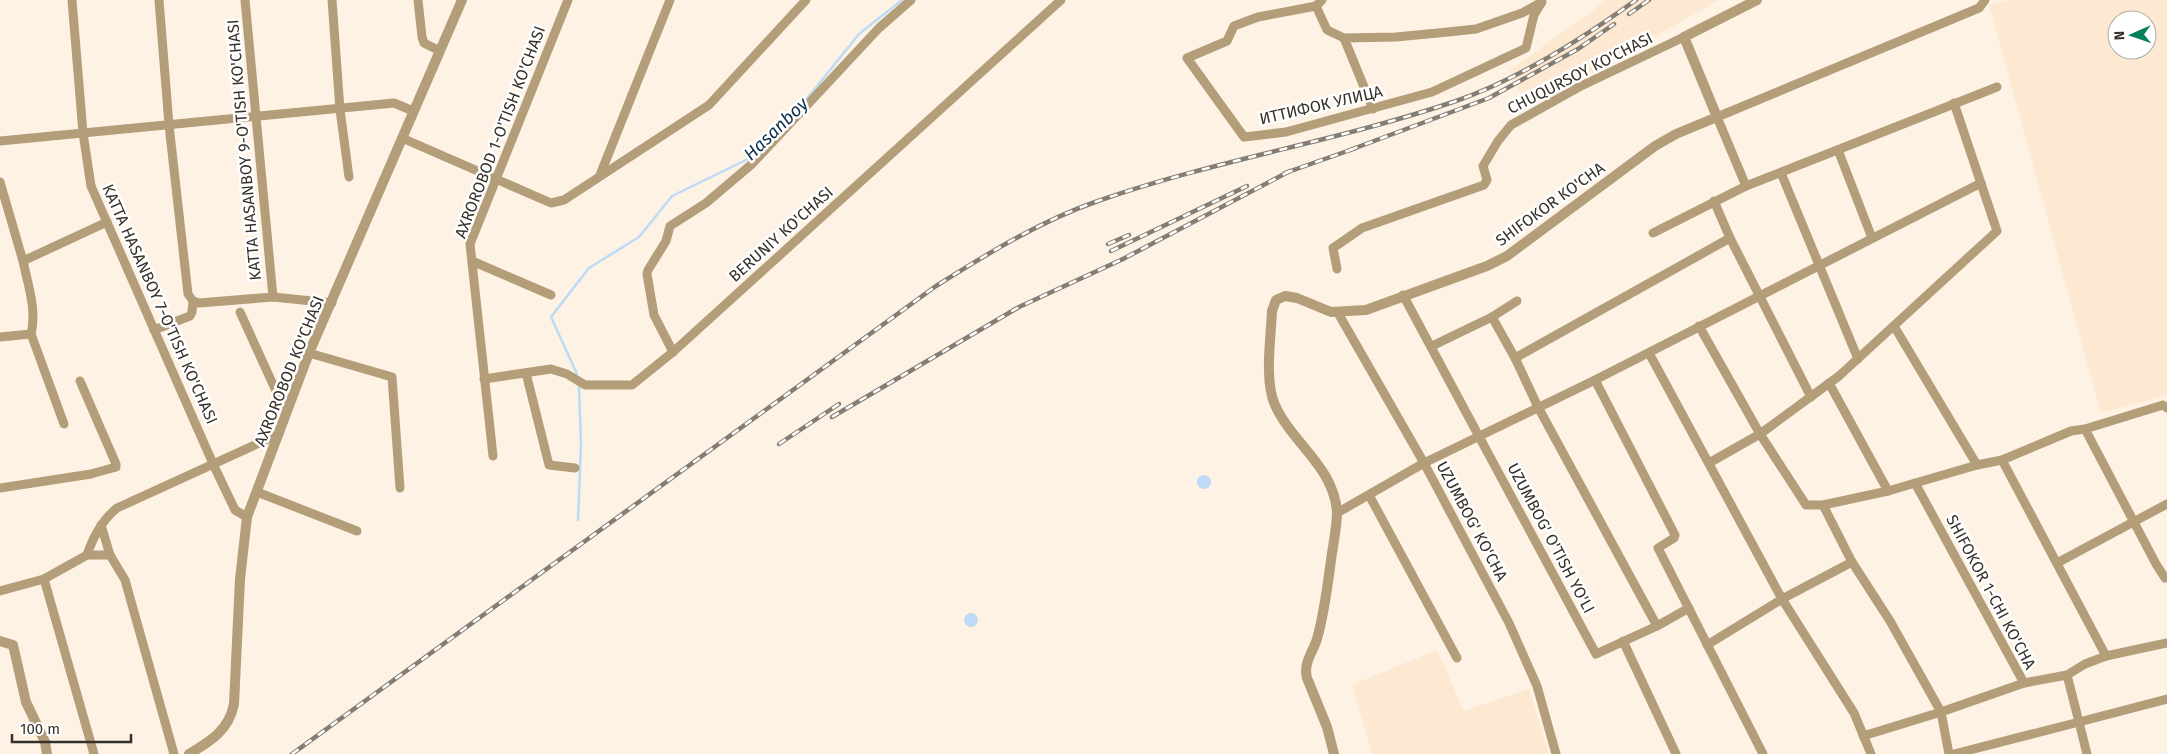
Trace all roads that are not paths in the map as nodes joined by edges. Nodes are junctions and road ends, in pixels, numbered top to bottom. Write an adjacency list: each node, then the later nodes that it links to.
1 (72, 0): 27 (street, KATTA HASANBOY 7-O'TISH KO'CHASI)
2 (159, 0): 26 (street)
3 (245, 0): 24 (street, KATTA HASANBOY 9-O'TISH KO'CHASI)
4 (332, 0): 22 (street)
5 (418, 0): 18 (street)
6 (462, 0): 18 (street, AXROROBOD KO'CHASI)
7 (568, 0): 34 (street, AXROROBOD 1-O'TISH KO'CHASI)
8 (670, 0): 32 (street)
9 (806, 0): 32 (street)
10 (911, 0): 64 (street)
11 (1061, 0): 64 (street, BERUNIY KO'CHASI)
12 (1757, 0): 16 (street, CHUQURSOY KO'CHASI)
13 (1985, 0): 25 (street)
14 (1543, 1): 17 (street, ИТТИФОК УЛИЦА); 21 (street, ИТТИФОК УЛИЦА)
15 (1319, 3): 17 (street, ИТТИФОК УЛИЦА); 21 (street, ИТТИФОК УЛИЦА)
16 (1684, 37): 25 (street); 47 (street, CHUQURSOY KO'CHASI)
17 (1344, 38): 21 (street)
18 (440, 51): 23 (street, AXROROBOD KO'CHASI)
19 (1997, 87): 20 (street)
20 (1954, 103): 30 (street); 36 (street)
21 (1372, 109)
22 (340, 110): 23 (street); 24 (street); 33 (street)
23 (413, 111): 28 (street, AXROROBOD KO'CHASI)
24 (255, 117): 26 (street); 51 (street, KATTA HASANBOY 9-O'TISH KO'CHASI)
25 (1717, 117): 37 (street); 49 (street, SHIFOKOR KO'CHA)
26 (169, 125): 27 (street); 52 (street)
27 (84, 133): 29 (street); 40 (street, KATTA HASANBOY 7-O'TISH KO'CHASI)
28 (402, 138): 34 (street); 54 (street, AXROROBOD KO'CHASI)
29 (0, 141)
30 (1838, 150): 31 (street); 43 (street)
31 (1781, 174): 37 (street); 46 (street)
32 (600, 175): 34 (street)
33 (348, 177)
34 (496, 177): 45 (street, AXROROBOD 1-O'TISH KO'CHASI)
35 (0, 182): 38 (street)
36 (1981, 183): 43 (street); 59 (street)
37 (1746, 186): 39 (street)
38 (1, 193): 44 (street)
39 (1714, 201): 41 (street); 42 (street)
40 (107, 222): 44 (street); 60 (street, KATTA HASANBOY 7-O'TISH KO'CHASI)
41 (1653, 233)
42 (1730, 238): 50 (street); 67 (street)
43 (1872, 238): 46 (street)
44 (23, 261): 61 (street)
45 (472, 261): 48 (street); 70 (street, AXROROBOD 1-O'TISH KO'CHASI)
46 (1819, 264): 50 (street); 68 (street)
47 (1337, 269)
48 (551, 295)
49 (1403, 295): 56 (street, SHIFOKOR KO'CHA); 63 (street, UZUMBOG' O'TISH YO'LI)
50 (1759, 295): 58 (street); 74 (street)
51 (273, 298): 52 (street); 54 (street)
52 (193, 301): 60 (street)
53 (1517, 301): 57 (street)
54 (332, 303): 65 (street, AXROROBOD KO'CHASI)
55 (240, 312): 77 (street)
56 (1338, 313): 85 (street, UZUMBOG' KO'CHA); 98 (street, SHIFOKOR KO'CHA)
57 (1492, 317): 63 (street); 67 (street)
58 (1700, 326): 66 (street); 81 (street)
59 (1894, 326): 68 (street); 87 (street)
60 (154, 330): 88 (street, KATTA HASANBOY 7-O'TISH KO'CHASI)
61 (30, 334): 62 (street); 78 (street)
62 (0, 338)
63 (1432, 346): 82 (street, UZUMBOG' O'TISH YO'LI)
64 (673, 352): 69 (street, BERUNIY KO'CHASI)
65 (309, 353): 77 (street, AXROROBOD KO'CHASI); 92 (street)
66 (1649, 353): 71 (street); 86 (street)
67 (1515, 358): 75 (street)
68 (1858, 359): 73 (street)
69 (526, 373): 70 (street, BERUNIY KO'CHASI); 89 (street)
70 (484, 379): 83 (street, AXROROBOD 1-O'TISH KO'CHASI)
71 (1595, 380): 75 (street); 111 (street)
72 (80, 381): 91 (street)
73 (1829, 383): 74 (street); 93 (street)
74 (1810, 397): 81 (street)
75 (1538, 407): 82 (street); 112 (street)
76 (2167, 408): 79 (street)
77 (286, 413): 80 (street, AXROROBOD KO'CHASI)
78 (64, 424)
79 (2085, 430): 84 (street); 100 (street)
80 (279, 434): 88 (street); 94 (street, AXROROBOD KO'CHASI)
81 (1760, 434): 86 (street); 97 (street)
82 (1480, 436): 85 (street); 114 (street, UZUMBOG' O'TISH YO'LI)
83 (493, 456)
84 (2002, 460): 87 (street); 106 (street)
85 (1424, 463): 95 (street); 130 (street, UZUMBOG' KO'CHA)
86 (1709, 463): 110 (street)
87 (1977, 465): 90 (street)
88 (214, 466): 99 (street, KATTA HASANBOY 7-O'TISH KO'CHASI); 101 (street)
89 (575, 468)
90 (1915, 482): 93 (street); 120 (street, SHIFOKOR 1-CHI KO'CHA)
91 (0, 488)
92 (400, 488)
93 (1888, 491): 97 (street)
94 (257, 492): 99 (street, AXROROBOD KO'CHASI); 102 (street)
95 (1369, 495): 98 (street); 118 (street)
96 (2167, 504): 100 (street)
97 (1824, 505): 105 (street)
98 (1337, 513): 129 (street)
99 (247, 517): 128 (street, AXROROBOD KO'CHASI)
100 (2134, 522): 106 (street); 107 (street)
101 (101, 525): 103 (street); 104 (street)
102 (357, 531)
103 (87, 555): 104 (street); 108 (street)
104 (110, 555): 127 (street)
105 (1852, 562): 110 (street); 122 (street)
106 (2057, 562): 117 (street)
107 (2167, 577)
108 (44, 579): 109 (street); 126 (street)
109 (0, 590)
110 (1782, 599): 116 (street); 124 (street)
111 (1689, 608): 112 (street); 116 (street)
112 (1657, 626): 114 (street)
113 (0, 641): 125 (street)
114 (1623, 641): 131 (street)
115 (2167, 643): 117 (street)
116 (1707, 644): 132 (street)
117 (2106, 656): 119 (street)
118 (1457, 658)
119 (2064, 676): 120 (street, SHIFOKOR 1-CHI KO'CHA); 123 (street)
120 (2024, 683): 122 (street)
121 (2167, 699): 123 (street)
122 (1941, 712): 124 (street); 134 (street)
123 (2079, 722): 135 (street); 136 (street)
124 (1863, 736): 133 (street)
125 (47, 754)
126 (94, 754)
127 (174, 754)
128 (189, 754)
129 (1334, 754)
130 (1556, 754)
131 (1676, 754)
132 (1763, 754)
133 (1871, 754)
134 (1949, 754)
135 (1954, 754)
136 (2087, 754)

